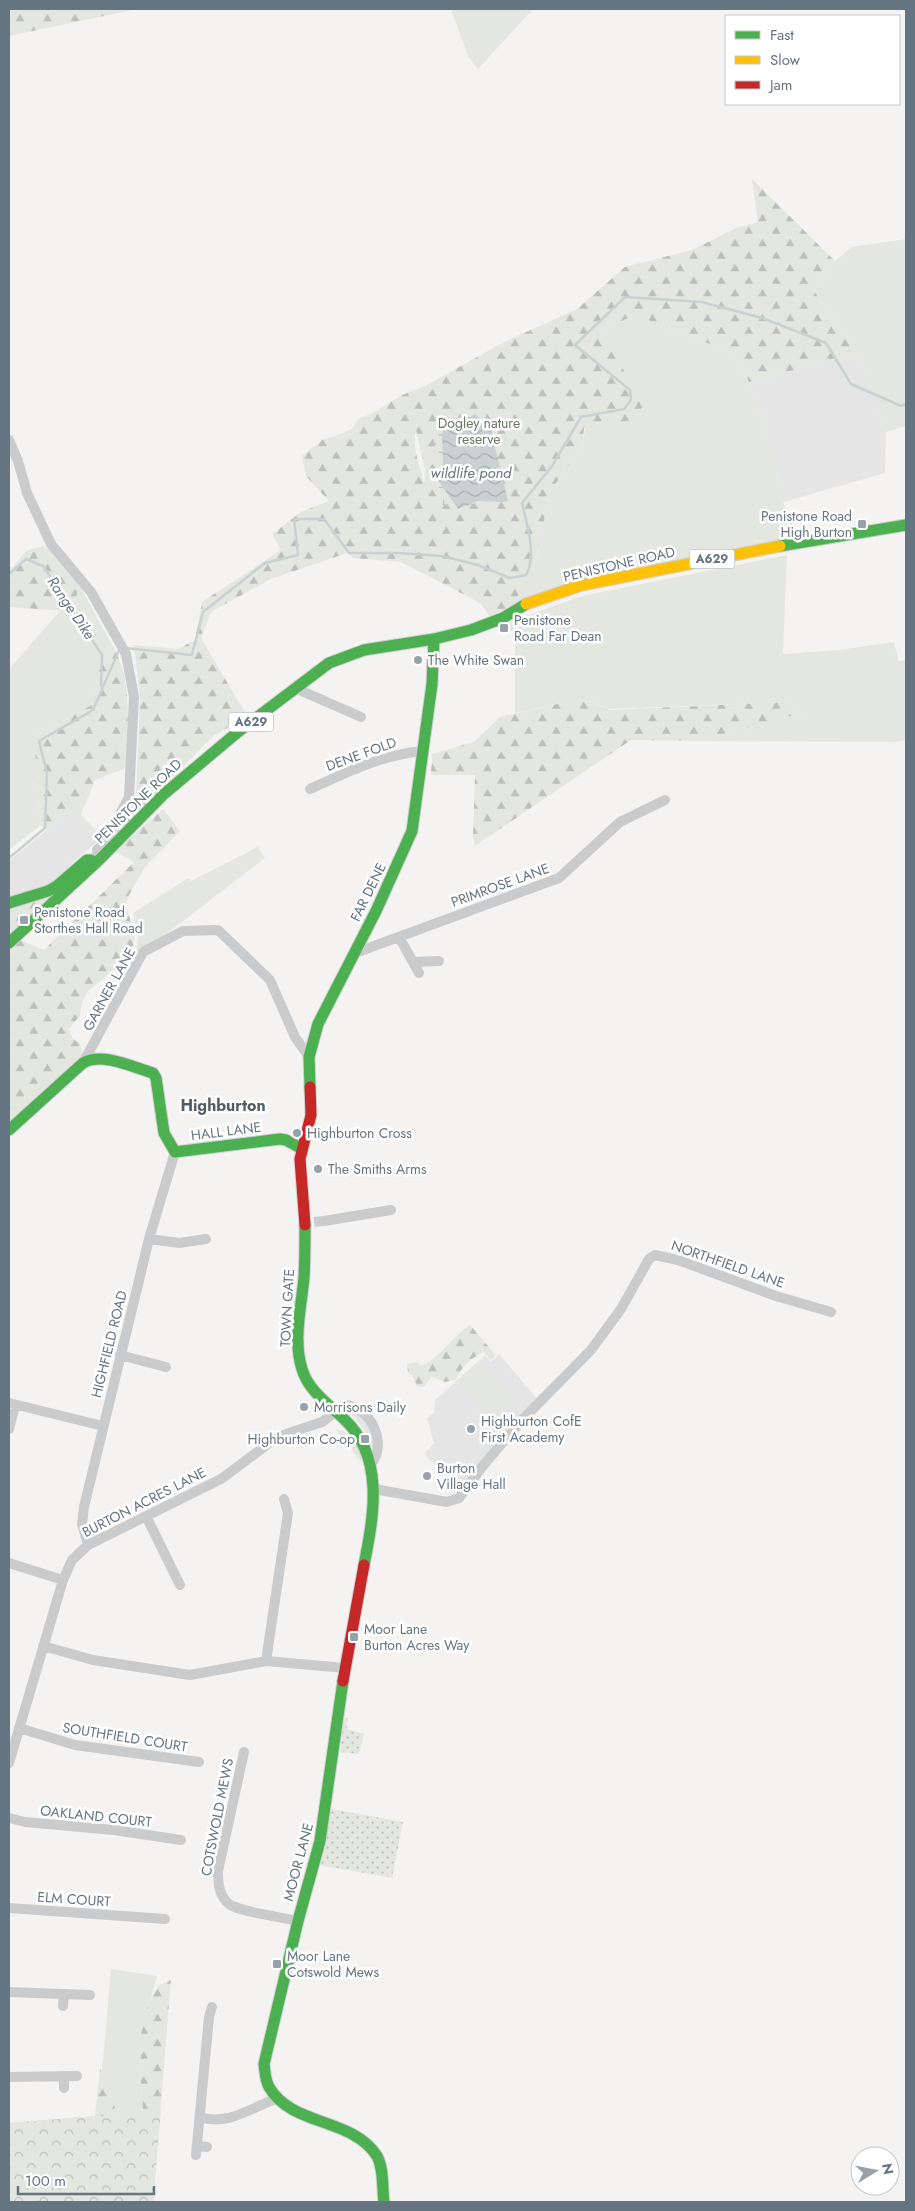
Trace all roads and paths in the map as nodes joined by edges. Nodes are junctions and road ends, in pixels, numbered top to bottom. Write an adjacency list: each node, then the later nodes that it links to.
1 (9, 440): 9 (street)
2 (906, 525): 3 (main road, PENISTONE ROAD / A629)
3 (434, 639): 4 (main road, PENISTONE ROAD / A629); 6 (main road, FAR DENE)
4 (294, 688): 5 (street); 9 (main road, PENISTONE ROAD / A629)
5 (361, 717)
6 (422, 751): 7 (street, DENE FOLD); 13 (main road, FAR DENE)
7 (310, 788)
8 (665, 800): 11 (street, PRIMROSE LANE)
9 (99, 860): 10 (main road); 12 (main road, PENISTONE ROAD / A629)
10 (9, 903)
11 (399, 936): 13 (street, PRIMROSE LANE); 15 (street)
12 (9, 943)
13 (355, 953): 17 (main road, FAR DENE)
14 (439, 961): 15 (street)
15 (413, 962): 16 (street)
16 (419, 973)
17 (309, 1057): 18 (street, GARNER LANE); 20 (main road, FAR DENE)
18 (83, 1063): 19 (main road); 21 (main road, HALL LANE)
19 (9, 1130)
20 (302, 1149): 21 (main road, HALL LANE); 23 (main road, TOWN GATE)
21 (175, 1152): 24 (street, HIGHFIELD ROAD)
22 (391, 1210): 23 (street)
23 (314, 1222): 30 (main road, TOWN GATE)
24 (149, 1238): 25 (street); 27 (street, HIGHFIELD ROAD)
25 (206, 1239)
26 (831, 1312): 34 (street, NORTHFIELD LANE)
27 (120, 1355): 28 (street); 31 (street, HIGHFIELD ROAD)
28 (166, 1367)
29 (12, 1404): 31 (street); 32 (street)
30 (336, 1411): 33 (main road, MOOR LANE); 33 (street, MOOR LANE); 36 (street, BURTON ACRES LANE)
31 (103, 1426): 37 (street, HIGHFIELD ROAD)
32 (9, 1429)
33 (371, 1464): 34 (main road, MOOR LANE)
34 (374, 1489): 43 (main road, MOOR LANE)
35 (284, 1499): 42 (street)
36 (146, 1516): 37 (street, BURTON ACRES LANE); 40 (street)
37 (88, 1545): 39 (street, BURTON ACRES LANE)
38 (9, 1563): 39 (street)
39 (63, 1580): 41 (street, BURTON ACRES LANE)
40 (180, 1585)
41 (43, 1646): 42 (street); 44 (street, BURTON ACRES LANE)
42 (266, 1661): 43 (street)
43 (345, 1668): 52 (main road, MOOR LANE)
44 (19, 1728): 46 (street, SOUTHFIELD COURT); 47 (street, BURTON ACRES LANE)
45 (244, 1752): 52 (street, COTSWOLD MEWS)
46 (199, 1762)
47 (9, 1763)
48 (9, 1818): 49 (street, OAKLAND COURT)
49 (181, 1840)
50 (9, 1908): 51 (street, ELM COURT)
51 (165, 1919)
52 (298, 1920): 62 (main road, MOOR LANE)
53 (9, 1992): 54 (street)
54 (64, 1994): 55 (street); 56 (street)
55 (90, 1995)
56 (63, 2006)
57 (212, 2007): 63 (street)
58 (64, 2076): 59 (street); 60 (street); 61 (street)
59 (76, 2076)
60 (9, 2077)
61 (64, 2088)
62 (276, 2099): 63 (street); 65 (main road)
63 (200, 2116): 64 (street)
64 (200, 2149)
65 (384, 2202)

